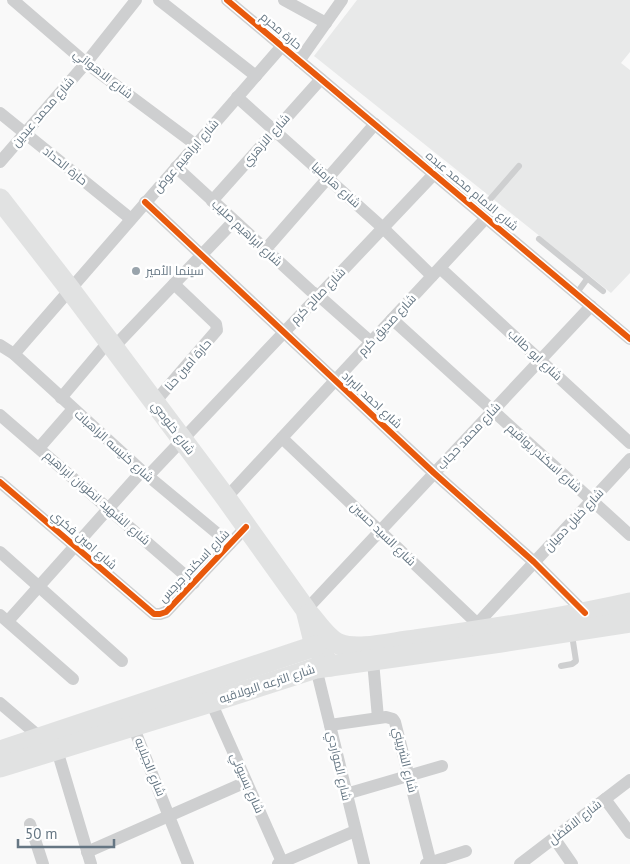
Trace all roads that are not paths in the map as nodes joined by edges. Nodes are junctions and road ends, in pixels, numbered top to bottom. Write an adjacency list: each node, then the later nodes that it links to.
1 (13, 0): 10 (street, شارع الاهواني)
2 (136, 0): 10 (street, شارع محمد عبدين)
3 (159, 0): 11 (street)
4 (226, 0): 8 (street, حارة محرم)
5 (284, 0): 7 (street)
6 (341, 0): 7 (street)
7 (326, 23): 9 (street)
8 (282, 46): 9 (street, حارة محرم); 11 (street, شارع ابراهيم عوض)
9 (299, 61): 12 (street, شارع الامام محمد عبده)
10 (86, 63): 17 (street, شارع محمد عبدين); 18 (street, شارع الاهواني)
11 (256, 76): 13 (street, شارع ابراهيم عوض)
12 (321, 79): 15 (street, شارع الامام محمد عبده); 16 (street, شارع الازهري)
13 (237, 97): 16 (street, شارع هارمنيا); 18 (street, شارع ابراهيم عوض)
14 (0, 113): 17 (street, حارة الحداد)
15 (375, 124): 22 (street, شارع الامام محمد عبده); 23 (street)
16 (275, 131): 23 (street, شارع هارمنيا); 25 (street, شارع الازهري)
17 (25, 133): 19 (street, شارع محمد عبدين); 28 (street, حارة الحداد)
18 (196, 144): 21 (street, شارع ابراهيم عوض)
19 (0, 162)
20 (519, 166): 27 (lane)
21 (176, 167): 25 (street, شارع ابراهيم صليب); 26 (street, شارع ابراهيم عوض)
22 (434, 174): 27 (street, شارع الامام محمد عبده); 30 (street, شارع صالح كرم)
23 (328, 178): 30 (street, شارع هارمنيا); 32 (street)
24 (0, 199): 37 (main road, شارع خلوصي)
25 (212, 201): 29 (street, شارع ابراهيم صليب)
26 (145, 202): 28 (street, شارع ابراهيم عوض); 33 (street, شارع احمد البراد)
27 (482, 215): 34 (street, شارع صديق كرم); 39 (street, شارع الامام محمد عبده)
28 (131, 219): 37 (street, شارع ابراهيم عوض)
29 (234, 221): 32 (street, شارع ابراهيم صليب); 33 (street)
30 (384, 228): 34 (street, شارع هارمنيا); 40 (street, شارع صالح كرم)
31 (539, 239): 35 (lane)
32 (265, 250): 40 (street, شارع ابراهيم صليب)
33 (201, 255): 36 (street); 43 (street, شارع احمد البراد)
34 (436, 272): 42 (street, شارع صديق كرم); 49 (street, شارع ابو طالب)
35 (587, 278): 38 (lane); 39 (lane)
36 (174, 284): 46 (street); 52 (street, حارة امين حنا)
37 (69, 288): 46 (main road, شارع خلوصي); 48 (street, شارع ابراهيم عوض)
38 (603, 291)
39 (576, 294): 41 (street, شارع الامام محمد عبده)
40 (319, 296): 43 (street, شارع صالح كرم); 45 (street, شارع ابراهيم صليب)
41 (591, 306): 44 (street, شارع الامام محمد عبده); 49 (street, شارع محمد حجاب)
42 (392, 320): 45 (street, شارع صديق كرم); 54 (street, شارع اسكندر يواقيم)
43 (284, 332): 50 (street, شارع احمد البراد); 57 (street, شارع صالح كرم)
44 (630, 339)
45 (371, 342): 50 (street, شارع صديق كرم)
46 (111, 344): 51 (street); 52 (main road, شارع خلوصي)
47 (1, 346): 48 (street, شارع كنيسه الراهبات)
48 (14, 354): 51 (street, شارع كنيسه الراهبات)
49 (540, 360): 54 (street, شارع محمد حجاب); 58 (street, شارع ابو طالب)
50 (336, 380): 56 (street, شارع صديق كرم); 62 (street, شارع احمد البراد)
51 (61, 398): 53 (street, شارع كنيسه الراهبات)
52 (154, 403): 57 (main road, شارع خلوصي)
53 (73, 409): 59 (street); 61 (street, شارع كنيسه الراهبات)
54 (493, 411): 62 (street, شارع محمد حجاب); 65 (street, شارع اسكندر يواقيم)
55 (0, 415): 59 (street, شارع الشهيد انطوان ابراهيم)
56 (282, 438): 64 (street, شارع صديق كرم); 68 (street, شارع السيد حسين)
57 (182, 440): 61 (street, شارع صالح كرم); 64 (main road, شارع خلوصي)
58 (630, 443)
59 (38, 448): 66 (street, شارع الشهيد انطوان ابراهيم)
60 (630, 459): 65 (street, شارع خليل دميان)
61 (145, 473): 66 (street, شارع صالح كرم); 70 (street, شارع كنيسه الراهبات)
62 (434, 473): 68 (street, شارع محمد حجاب); 73 (street, شارع احمد البراد)
63 (0, 482): 71 (street, شارع امين فكري)
64 (226, 498): 67 (main road, شارع خلوصي)
65 (592, 500): 69 (street, شارع اسكندر يواقيم); 73 (street, شارع خليل دميان)
66 (108, 508): 71 (street, شارع صالح كرم); 74 (street, شارع الشهيد انطوان ابراهيم)
67 (246, 527): 70 (street, شارع اسكندر جرجس); 77 (main road, شارع خلوصي)
68 (380, 531): 77 (street, شارع محمد حجاب); 82 (street, شارع السيد حسين)
69 (630, 535)
70 (230, 544): 74 (street, شارع اسكندر جرجس)
71 (74, 546): 75 (street, شارع صالح كرم); 79 (street, شارع امين فكري)
72 (0, 552): 75 (street)
73 (534, 562): 78 (street, شارع احمد البراد); 82 (street, شارع خليل دميان)
74 (194, 582): 79 (street, شارع اسكندر جرجس)
75 (38, 587): 80 (street, شارع صالح كرم); 85 (street)
76 (630, 603): 78 (main road, شارع الترعه البولاقيه)
77 (306, 610): 82 (main road, شارع الترعه البولاقيه); 84 (main road, شارع خلوصي)
78 (585, 613): 82 (main road, شارع الترعه البولاقيه)
79 (154, 614)
80 (4, 618): 89 (street)
81 (630, 622): 83 (main road, شارع الترعه البولاقيه)
82 (490, 631): 83 (main road, شارع الترعه البولاقيه); 86 (main road, شارع الترعه البولاقيه)
83 (571, 632): 87 (lane)
84 (316, 646): 88 (main road, شارع خلوصي); 95 (main road, شارع الترعه البولاقيه)
85 (122, 660)
86 (373, 661): 88 (main road, شارع الترعه البولاقيه); 92 (street)
87 (561, 666)
88 (323, 667): 90 (main road, شارع الترعه البولاقيه); 93 (street, شارع المواردي)
89 (73, 679)
90 (211, 702): 94 (main road, شارع الترعه البولاقيه); 101 (street, شارع بسيوني)
91 (0, 703): 95 (street)
92 (378, 718): 93 (street, شارع الشربيني); 99 (street, شارع الشربيني)
93 (330, 725): 102 (street, شارع المواردي)
94 (133, 726): 95 (main road, شارع الترعه البولاقيه); 104 (street, شارع الجبلايه)
95 (49, 744): 96 (main road, شارع الترعه البولاقيه); 97 (main road, شارع الترعه البولاقيه); 110 (street)
96 (0, 750)
97 (0, 766)
98 (442, 766): 99 (street)
99 (409, 776): 102 (street); 112 (street, شارع الشربيني)
100 (630, 780): 103 (street, شارع الافضل)
101 (246, 782): 104 (street); 111 (street, شارع بسيوني)
102 (346, 794): 106 (street, شارع المواردي)
103 (605, 799): 107 (street); 108 (street, شارع الافضل)
104 (170, 816): 110 (street); 114 (street, شارع الجبلايه)
105 (30, 824): 113 (street)
106 (355, 831): 111 (street); 115 (street, شارع المواردي)
107 (630, 833)
108 (554, 838): 116 (street, شارع الافضل); 117 (street)
109 (466, 851): 112 (street)
110 (89, 858)
111 (281, 863)
112 (429, 863)
113 (44, 864)
114 (188, 864)
115 (364, 864)
116 (520, 864)
117 (572, 864)

